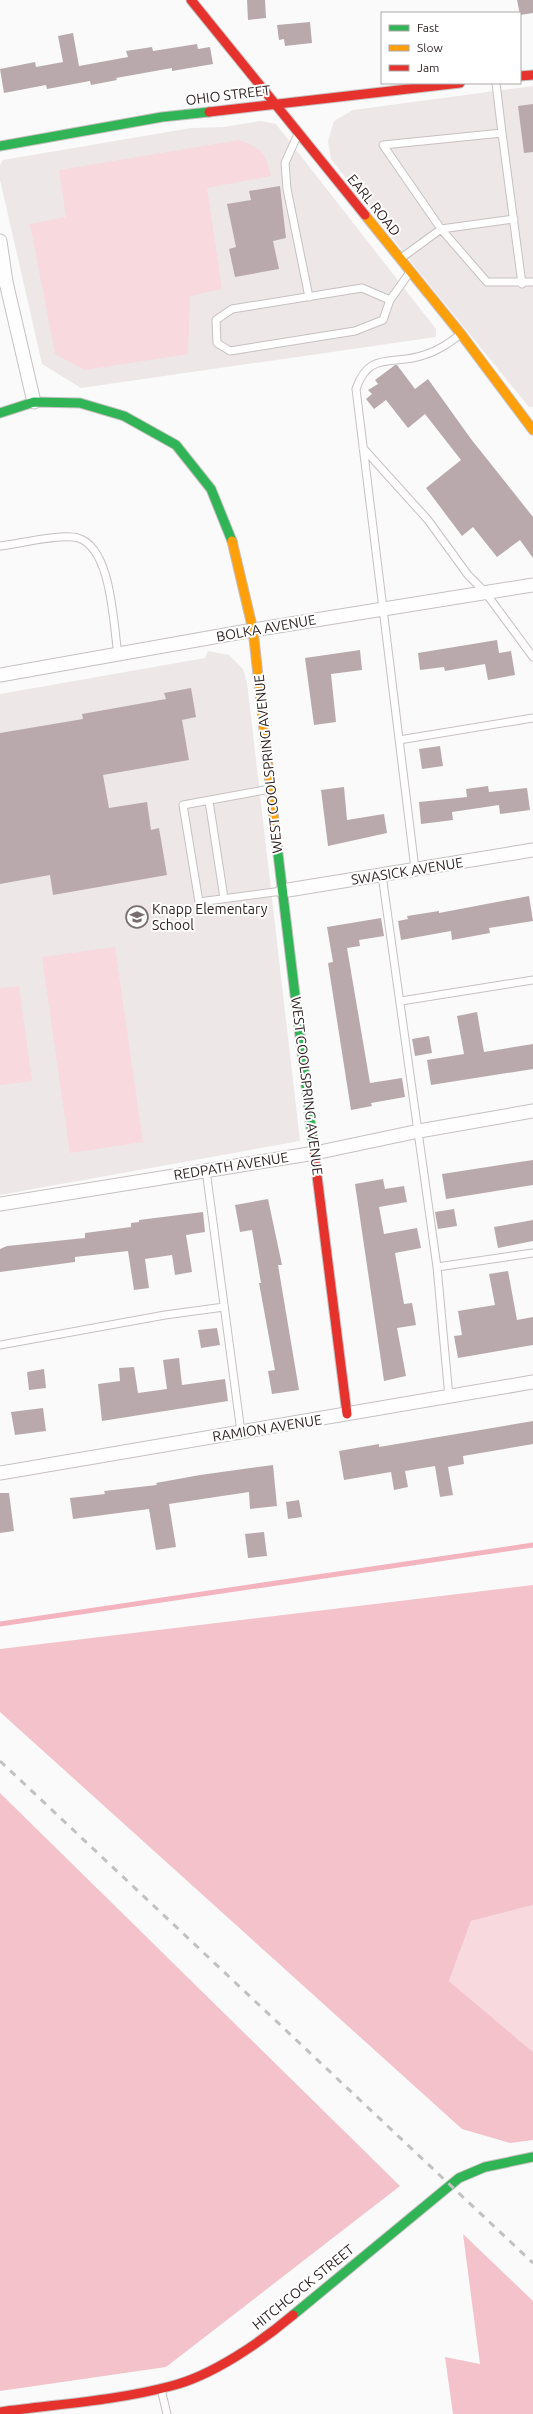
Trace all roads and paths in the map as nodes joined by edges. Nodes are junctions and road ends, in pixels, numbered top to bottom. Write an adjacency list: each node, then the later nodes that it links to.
1 (191, 0): 6 (street, EARL ROAD)
2 (533, 75): 3 (street)
3 (521, 76)
4 (451, 84): 6 (street, OHIO STREET)
5 (496, 84): 8 (lane)
6 (275, 103): 7 (street, EARL ROAD); 9 (street, OHIO STREET)
7 (298, 132): 13 (street, EARL ROAD); 18 (lane)
8 (502, 133): 10 (lane); 11 (lane)
9 (0, 146)
10 (514, 219): 11 (lane); 17 (lane)
11 (441, 229): 13 (lane); 17 (lane)
12 (0, 241): 15 (street)
13 (400, 259): 14 (street, EARL ROAD)
14 (410, 272): 19 (lane); 20 (street, EARL ROAD)
15 (3, 282): 21 (street)
16 (533, 282): 17 (lane)
17 (522, 284)
18 (309, 296): 19 (lane); 19 (lane)
19 (390, 300)
20 (461, 334): 23 (street, EARL ROAD); 25 (lane)
21 (34, 402): 22 (street, WEST COOLSPRING AVENUE); 30 (street, WEST COOLSPRING AVENUE)
22 (0, 413)
23 (527, 413): 24 (street, EARL ROAD)
24 (533, 430)
25 (363, 448): 28 (lane); 29 (lane)
26 (0, 546): 31 (lane)
27 (533, 585): 28 (street, BOLKA AVENUE)
28 (485, 592): 29 (street, BOLKA AVENUE); 32 (lane)
29 (382, 609): 30 (street, BOLKA AVENUE); 35 (lane)
30 (253, 630): 31 (street, BOLKA AVENUE); 36 (street, WEST COOLSPRING AVENUE)
31 (118, 654): 33 (street, BOLKA AVENUE)
32 (533, 657)
33 (0, 675)
34 (533, 718): 35 (lane)
35 (399, 740): 39 (lane)
36 (271, 789): 37 (lane); 41 (street, WEST COOLSPRING AVENUE)
37 (209, 801): 42 (lane); 42 (lane)
38 (533, 850): 39 (street, SWASICK AVENUE)
39 (416, 869): 40 (street, SWASICK AVENUE)
40 (382, 875): 41 (street, SWASICK AVENUE); 44 (lane)
41 (282, 891): 42 (lane); 47 (street, WEST COOLSPRING AVENUE)
42 (224, 898)
43 (533, 980): 44 (lane)
44 (401, 1001): 46 (lane)
45 (533, 1111): 46 (street, REDPATH AVENUE)
46 (419, 1131): 47 (street, REDPATH AVENUE); 51 (lane)
47 (315, 1153): 48 (street, REDPATH AVENUE); 56 (street, WEST COOLSPRING AVENUE)
48 (206, 1170): 49 (street, REDPATH AVENUE); 52 (lane)
49 (0, 1204)
50 (533, 1253): 51 (lane)
51 (437, 1267): 55 (lane)
52 (224, 1307): 53 (lane); 57 (lane)
53 (0, 1345)
54 (533, 1382): 55 (street, RAMION AVENUE)
55 (449, 1397): 56 (street, RAMION AVENUE)
56 (347, 1414): 57 (street, RAMION AVENUE)
57 (241, 1432): 58 (street, RAMION AVENUE)
58 (0, 1473)
59 (533, 2157): 60 (street, HITCHCOCK STREET)
60 (160, 2388): 62 (street, HITCHCOCK STREET); 63 (lane)
61 (0, 2412): 62 (street, HITCHCOCK STREET)
62 (14, 2412)
63 (167, 2414)

